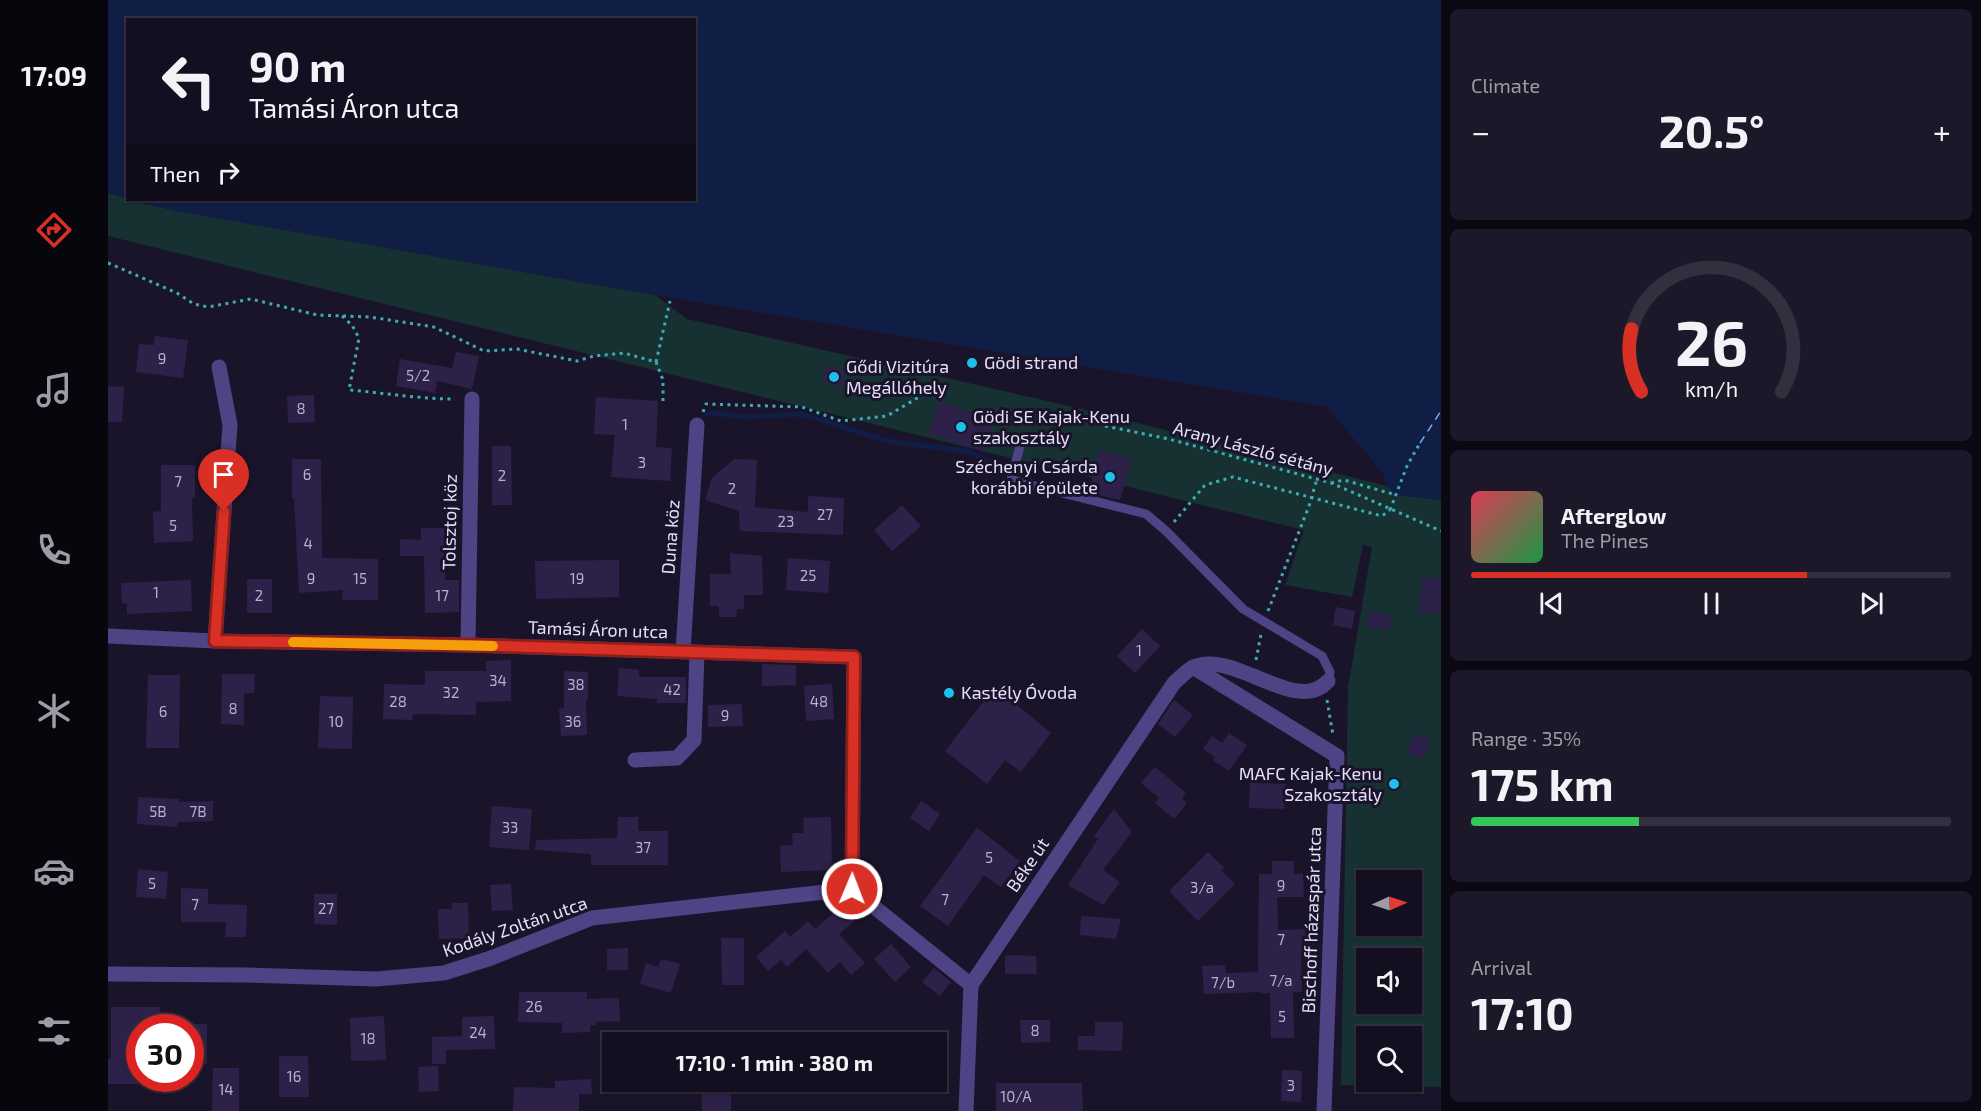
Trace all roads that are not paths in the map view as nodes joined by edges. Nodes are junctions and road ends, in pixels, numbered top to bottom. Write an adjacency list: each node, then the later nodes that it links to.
1 (219, 367): 6 (street)
2 (472, 399): 7 (street, Tolsztoj köz)
3 (698, 425): 8 (street, Duna köz)
4 (1021, 442): 10 (lane)
5 (108, 636): 6 (street, Tamási Áron utca)
6 (215, 641): 7 (street, Tamási Áron utca)
7 (468, 645): 8 (street, Tamási Áron utca)
8 (690, 652): 11 (street, Duna köz); 12 (street, Tamási Áron utca)
9 (1193, 667): 10 (street); 14 (street, Béke út); 16 (street, Bischoff házaspár utca)
10 (1326, 684)
11 (635, 760)
12 (852, 889): 13 (street, Kodály Zoltán utca); 14 (street)
13 (108, 974)
14 (971, 985): 15 (street)
15 (966, 1111)
16 (1324, 1111)

